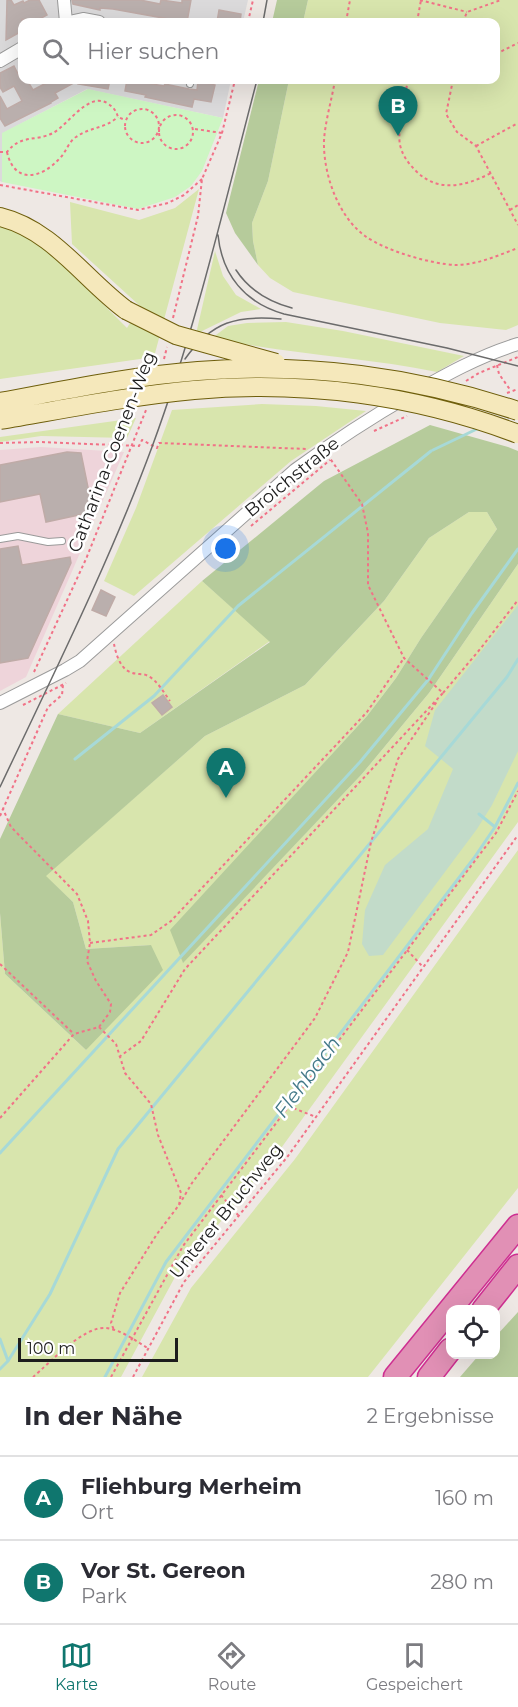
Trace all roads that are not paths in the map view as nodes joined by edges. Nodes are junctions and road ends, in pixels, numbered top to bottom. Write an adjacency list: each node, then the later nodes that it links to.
1 (64, 0): 2 (street)
2 (66, 18)
3 (18, 50): 4 (street)
4 (0, 61)
5 (0, 217): 7 (main road, bridge)
6 (518, 344): 14 (street, Broichstraße)
7 (301, 370): 8 (main road, bridge); 9 (main road, bridge)
8 (0, 402)
9 (518, 411)
10 (0, 420): 11 (main road, bridge)
11 (518, 434)
12 (0, 539): 13 (lane)
13 (62, 541)
14 (0, 703)
15 (518, 1226): 20 (highway)
16 (518, 1266): 18 (highway)
17 (518, 1291): 19 (highway)
18 (487, 1305)
19 (500, 1307)
20 (395, 1377)

